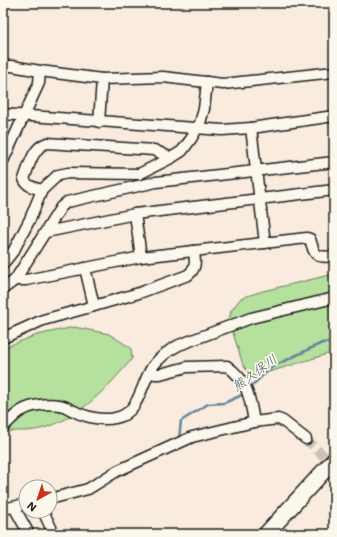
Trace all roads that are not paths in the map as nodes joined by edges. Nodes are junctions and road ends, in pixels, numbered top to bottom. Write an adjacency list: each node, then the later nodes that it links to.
1 (3, 66): 2 (street)
2 (40, 71): 4 (street); 7 (street)
3 (334, 72): 5 (street)
4 (102, 79): 5 (street); 9 (street)
5 (207, 82): 11 (street)
6 (3, 114): 7 (street)
7 (23, 116): 9 (street); 13 (street)
8 (334, 116): 10 (street)
9 (99, 122): 11 (street)
10 (251, 128): 11 (street); 15 (street)
11 (197, 129): 12 (street)
12 (171, 158): 16 (street); 16 (street)
13 (3, 161)
14 (334, 162): 15 (street)
15 (256, 172): 18 (street); 20 (street)
16 (42, 190): 25 (street)
17 (334, 190): 18 (street)
18 (259, 199): 19 (street); 21 (street)
19 (134, 214): 20 (street); 24 (street)
20 (46, 232): 27 (street)
21 (265, 243): 22 (street); 23 (street)
22 (194, 251): 24 (street); 30 (street)
23 (334, 256)
24 (141, 257): 26 (street)
25 (3, 264)
26 (85, 268): 27 (street); 30 (street)
27 (15, 280): 28 (street)
28 (3, 289)
29 (334, 298): 32 (street)
30 (94, 306): 31 (street)
31 (3, 338)
32 (150, 372): 33 (street); 34 (street)
33 (254, 422): 35 (street); 37 (street)
34 (3, 427)
35 (306, 440)
36 (334, 460): 44 (highway)
37 (58, 497)
38 (18, 506): 39 (street)
39 (14, 507): 40 (street); 42 (street)
40 (3, 509)
41 (47, 519): 43 (street)
42 (29, 534)
43 (54, 534)
44 (266, 534)

